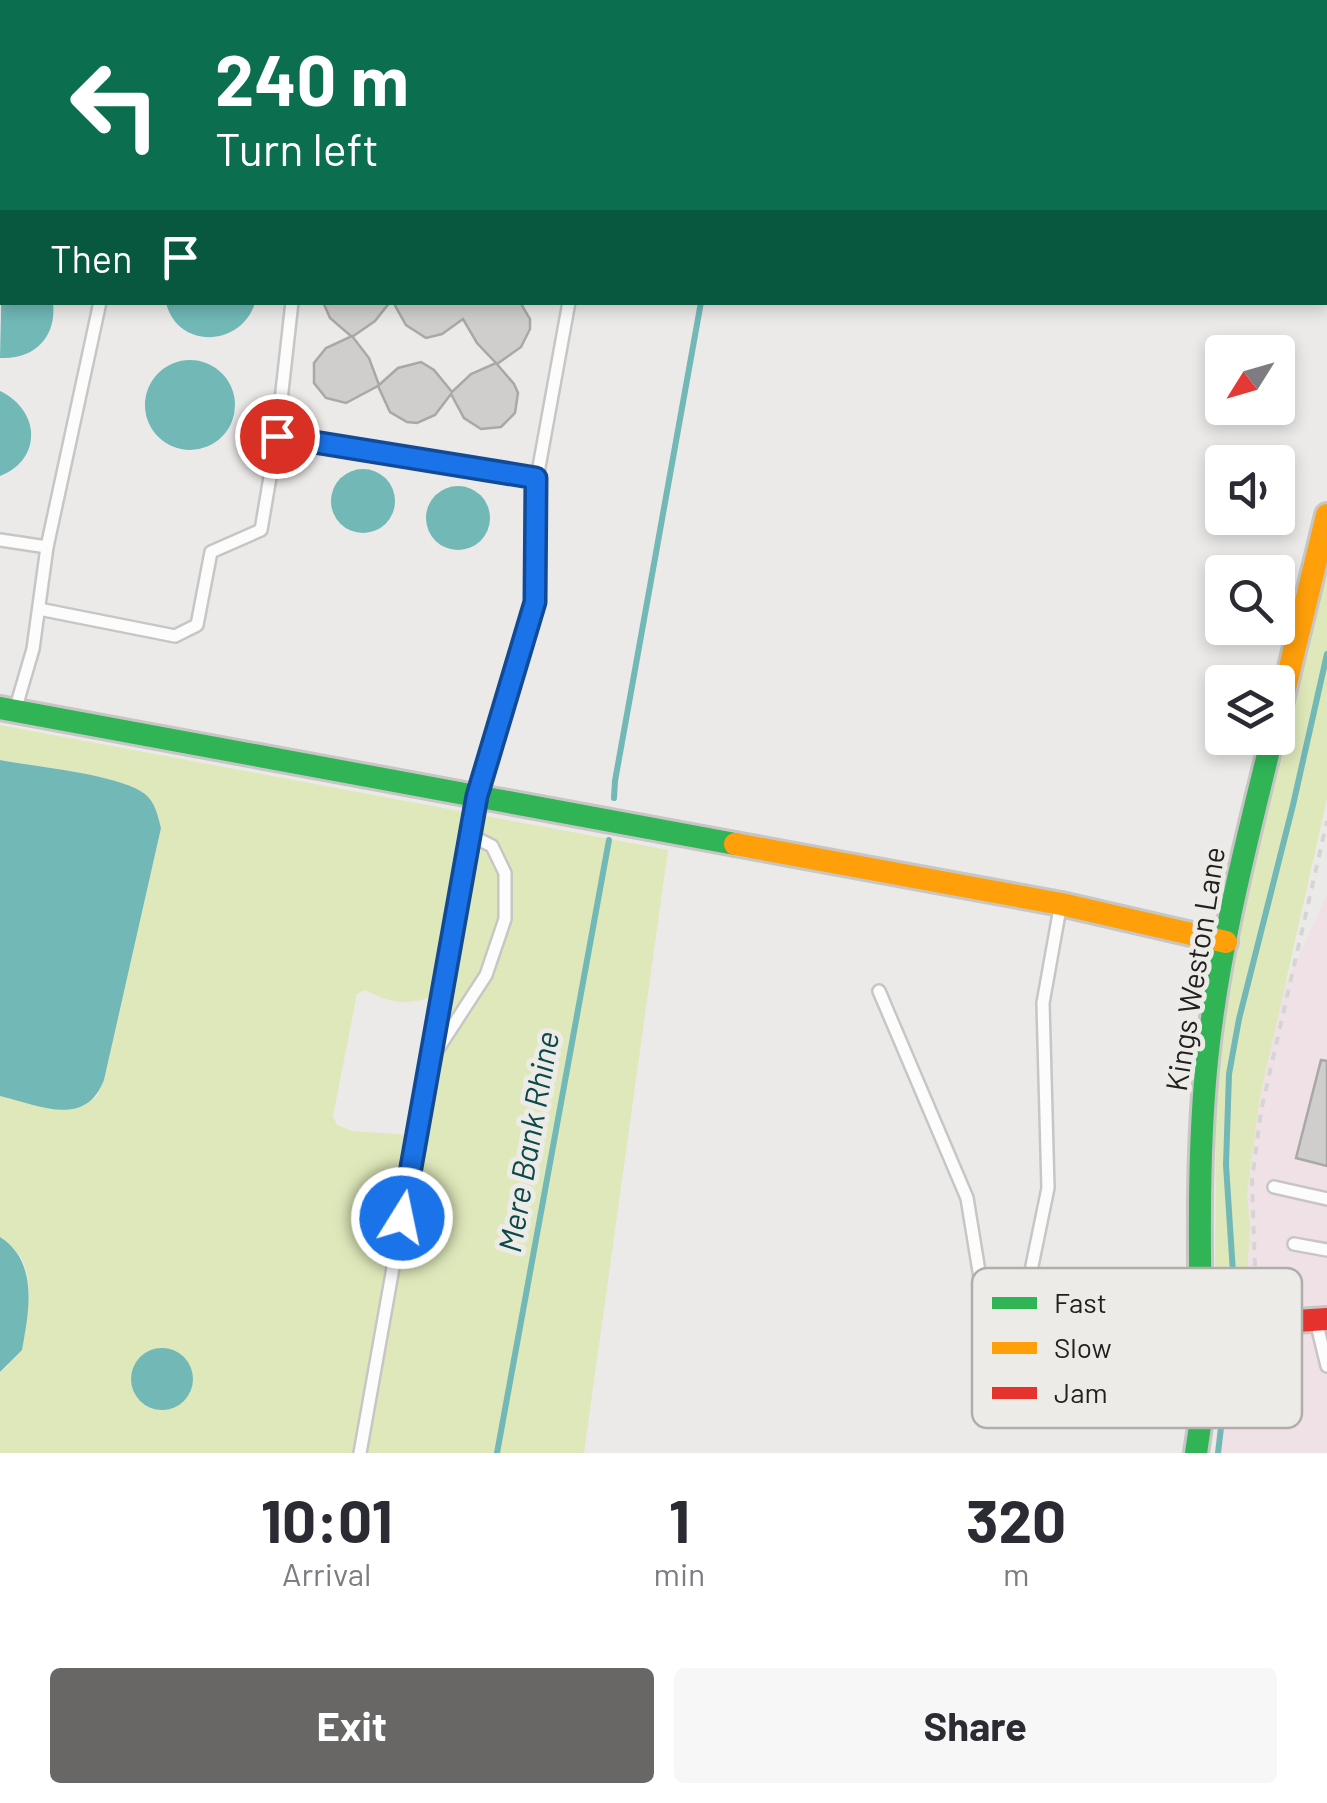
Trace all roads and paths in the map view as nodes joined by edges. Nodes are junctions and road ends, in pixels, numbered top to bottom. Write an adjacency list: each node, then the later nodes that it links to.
1 (99, 305): 8 (lane)
2 (292, 305): 4 (lane)
3 (568, 305): 5 (lane)
4 (277, 436): 5 (lane); 9 (lane)
5 (536, 478): 13 (lane)
6 (1327, 514): 10 (street)
7 (0, 540): 8 (lane)
8 (46, 547): 9 (lane)
9 (38, 609): 11 (lane)
10 (1291, 665)
11 (7, 710): 13 (street)
12 (1268, 755): 17 (street, Kings Weston Lane)
13 (477, 796): 15 (lane); 16 (street)
14 (1327, 821): 27 (path)
15 (470, 835): 19 (lane); 19 (lane)
16 (1060, 904): 17 (street); 25 (lane)
17 (1226, 942): 26 (street, Kings Weston Lane)
18 (878, 991): 24 (lane)
19 (430, 1061): 31 (lane)
20 (1274, 1187): 21 (lane)
21 (1327, 1200)
22 (1294, 1244): 23 (lane)
23 (1327, 1250)
24 (978, 1268)
25 (1032, 1268)
26 (1203, 1268)
27 (1255, 1268)
28 (1322, 1320): 29 (lane)
29 (1327, 1366)
30 (1197, 1428): 32 (street, Kings Weston Lane)
31 (360, 1453)
32 (1196, 1453)

